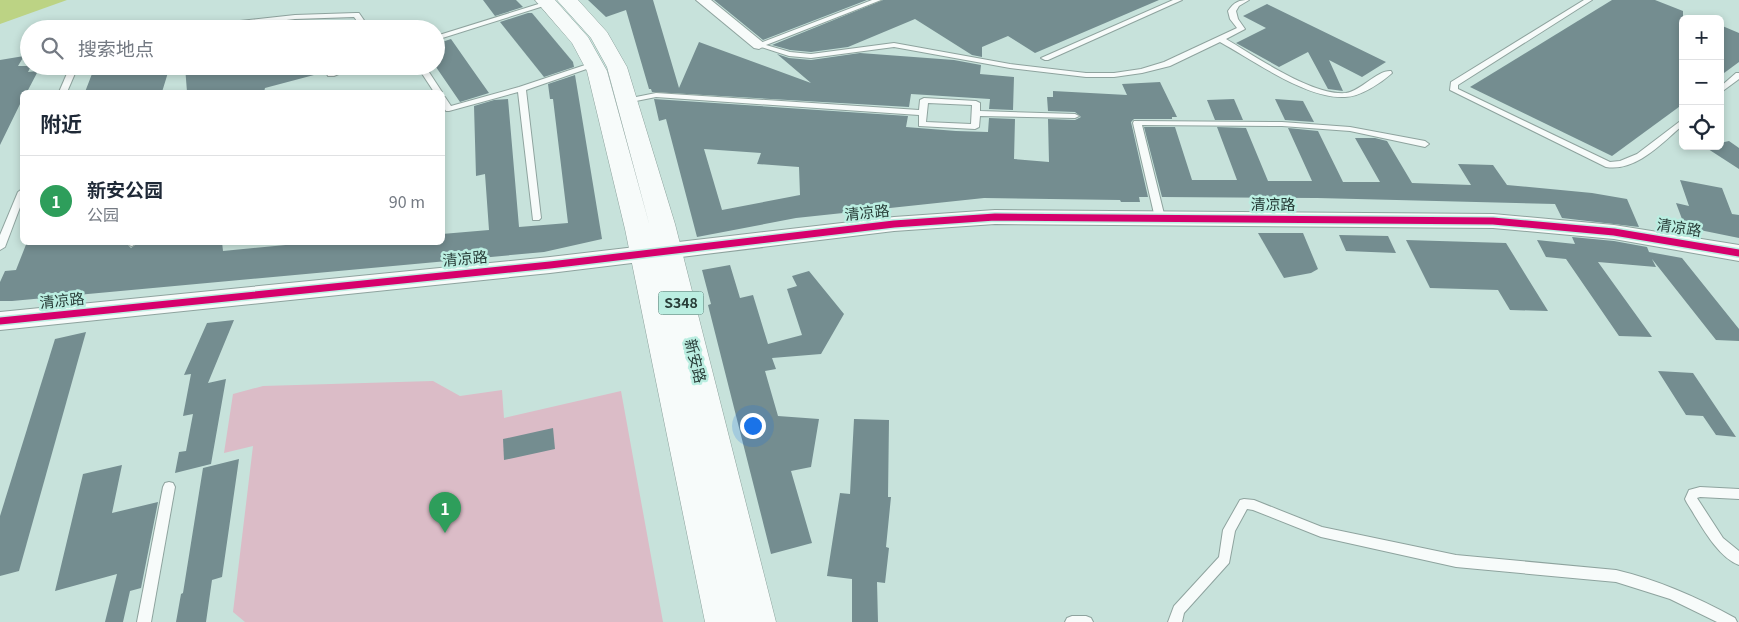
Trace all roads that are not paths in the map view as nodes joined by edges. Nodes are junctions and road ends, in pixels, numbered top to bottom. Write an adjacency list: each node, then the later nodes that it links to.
1 (703, 0): 11 (street)
2 (878, 0): 11 (lane)
3 (1179, 0): 12 (lane)
4 (1246, 0): 10 (lane)
5 (1589, 0): 27 (lane)
6 (553, 1): 9 (lane); 13 (main road, 新安路 / S348); 22 (main road, 新安路 / S348)
7 (267, 20): 8 (lane)
8 (360, 20)
9 (445, 35)
10 (1220, 39): 11 (lane); 14 (lane)
11 (759, 45)
12 (1045, 58)
13 (594, 65): 19 (lane); 33 (main road, 新安路 / S348)
14 (1388, 73)
15 (70, 75): 20 (lane)
16 (427, 75): 21 (lane)
17 (1739, 75): 18 (lane)
18 (1724, 88)
19 (522, 89): 23 (lane); 30 (lane)
20 (65, 90)
21 (437, 90)
22 (626, 100): 24 (lane); 33 (main road, 新安路 / S348)
23 (445, 103)
24 (922, 113): 25 (lane); 25 (lane)
25 (976, 113): 26 (lane)
26 (1075, 116)
27 (1679, 124)
28 (1425, 144): 31 (lane)
29 (20, 197): 32 (lane)
30 (536, 218)
31 (1160, 218): 33 (street, 清凉路); 34 (street, 清凉路)
32 (0, 247)
33 (656, 253): 35 (street, 清凉路); 40 (main road, 新安路 / S348); 41 (main road, 新安路 / S348)
34 (1739, 253)
35 (0, 321)
36 (169, 487): 39 (lane)
37 (1739, 494): 38 (lane)
38 (1739, 560)
39 (144, 622)
40 (723, 622)
41 (758, 622)
42 (1072, 622): 43 (lane)
43 (1086, 622)
44 (1175, 622): 45 (lane)
45 (1730, 622)

